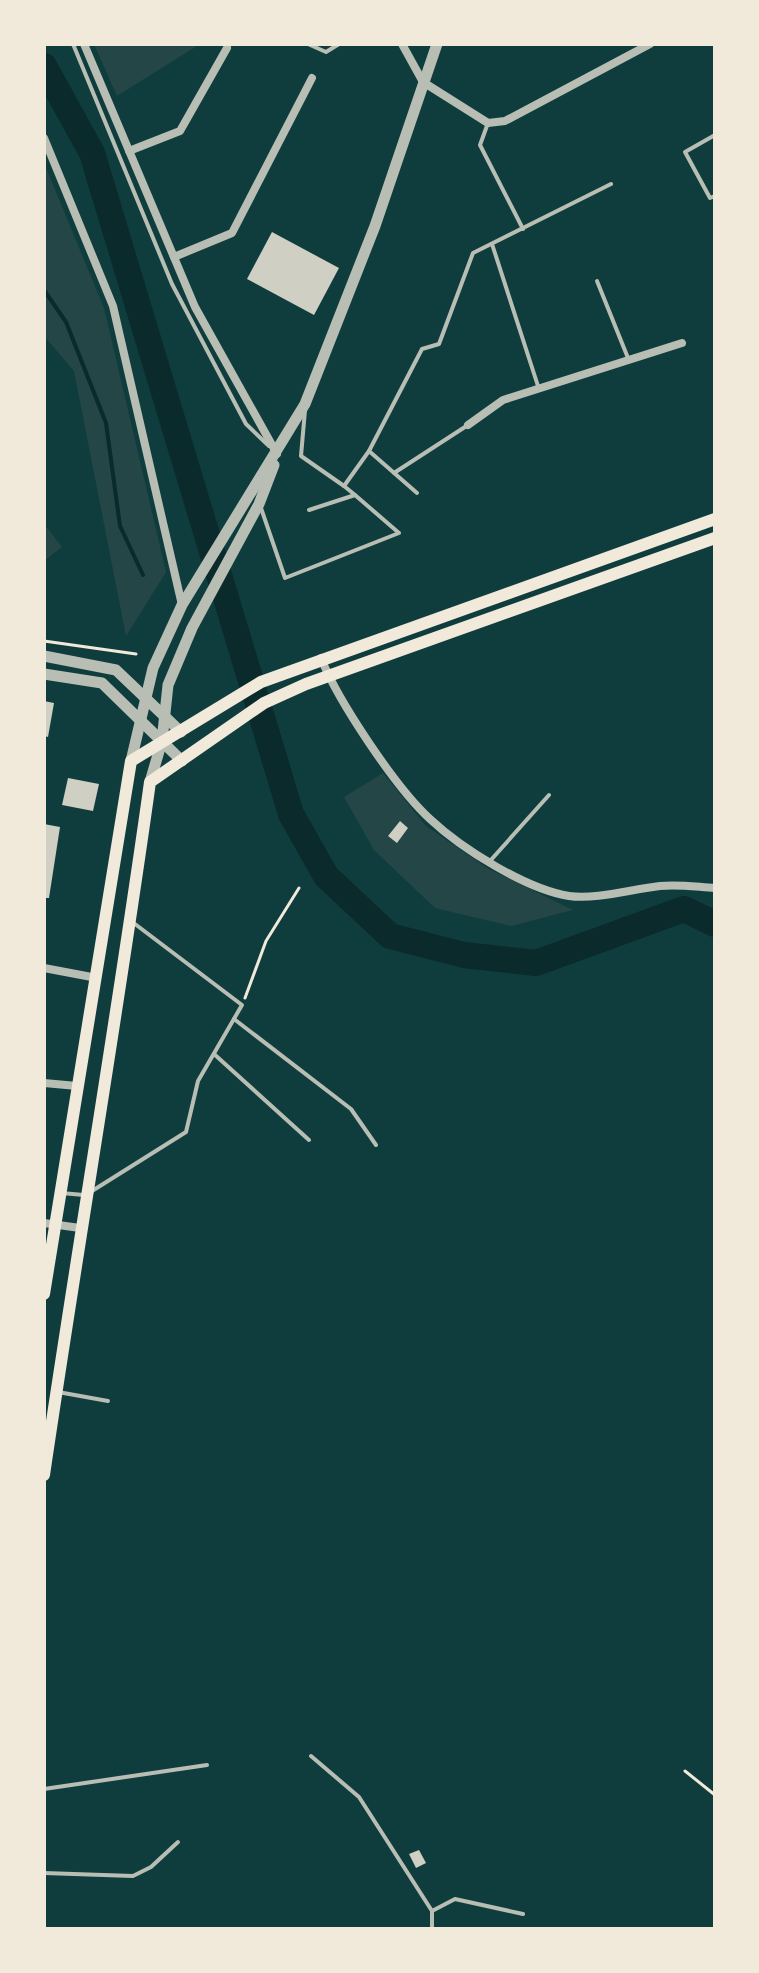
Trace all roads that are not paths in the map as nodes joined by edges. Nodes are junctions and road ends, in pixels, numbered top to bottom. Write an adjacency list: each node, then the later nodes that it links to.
1 (73, 44): 27 (lane)
2 (84, 44): 14 (street)
3 (308, 44): 4 (lane)
4 (339, 44)
5 (402, 44): 10 (street)
6 (437, 44): 10 (street)
7 (650, 44): 11 (street)
8 (227, 48): 14 (street)
9 (312, 78): 19 (street)
10 (423, 82): 11 (street); 24 (street)
11 (488, 123): 17 (lane)
12 (715, 135): 16 (lane)
13 (44, 138): 38 (street)
14 (129, 151): 19 (street)
15 (611, 184): 17 (lane)
16 (715, 196)
17 (523, 229): 18 (lane)
18 (492, 244): 23 (lane); 26 (lane)
19 (174, 257): 27 (street)
20 (597, 281): 22 (lane)
21 (682, 343): 22 (street)
22 (629, 360): 23 (street)
23 (539, 389): 25 (street)
24 (305, 404): 27 (street); 29 (lane)
25 (468, 425): 28 (lane)
26 (369, 451): 28 (lane); 29 (lane)
27 (277, 454): 32 (street); 38 (street)
28 (394, 473): 30 (lane)
29 (344, 486): 31 (lane)
30 (417, 493)
31 (355, 495): 32 (lane); 33 (lane)
32 (259, 504): 44 (street)
33 (309, 510)
34 (715, 519): 36 (main road)
35 (715, 538): 37 (main road)
36 (582, 566): 37 (street); 40 (main road)
37 (588, 583): 42 (main road)
38 (182, 605): 43 (street)
39 (44, 656): 43 (street)
40 (321, 658): 42 (street); 46 (main road)
41 (44, 674): 45 (street)
42 (328, 676): 49 (main road); 52 (street)
43 (145, 698): 44 (street); 45 (street)
44 (165, 716): 46 (street); 47 (street)
45 (139, 718): 47 (street); 48 (street)
46 (181, 732): 47 (main road)
47 (162, 741): 48 (main road); 49 (street); 50 (street)
48 (131, 761): 56 (main road)
49 (182, 761): 50 (main road)
50 (150, 782): 54 (main road)
51 (549, 795): 52 (lane)
52 (490, 861): 53 (street)
53 (715, 888)
54 (131, 921): 57 (lane); 64 (main road)
55 (44, 968): 56 (street)
56 (97, 978): 60 (main road)
57 (234, 1019): 58 (lane); 62 (lane)
58 (214, 1054): 61 (lane); 64 (lane)
59 (44, 1083): 60 (street)
60 (77, 1086): 63 (main road)
61 (309, 1140)
62 (376, 1145)
63 (59, 1193): 64 (lane); 65 (main road)
64 (85, 1195): 66 (main road)
65 (49, 1224): 66 (street); 67 (main road)
66 (80, 1228): 68 (main road)
67 (44, 1294)
68 (56, 1392): 69 (lane); 70 (main road)
69 (108, 1401)
70 (44, 1475)
71 (311, 1756): 76 (lane)
72 (207, 1765): 73 (lane)
73 (44, 1789)
74 (178, 1842): 75 (lane)
75 (44, 1873)
76 (432, 1911): 77 (lane); 78 (lane)
77 (523, 1914)
78 (432, 1929)

